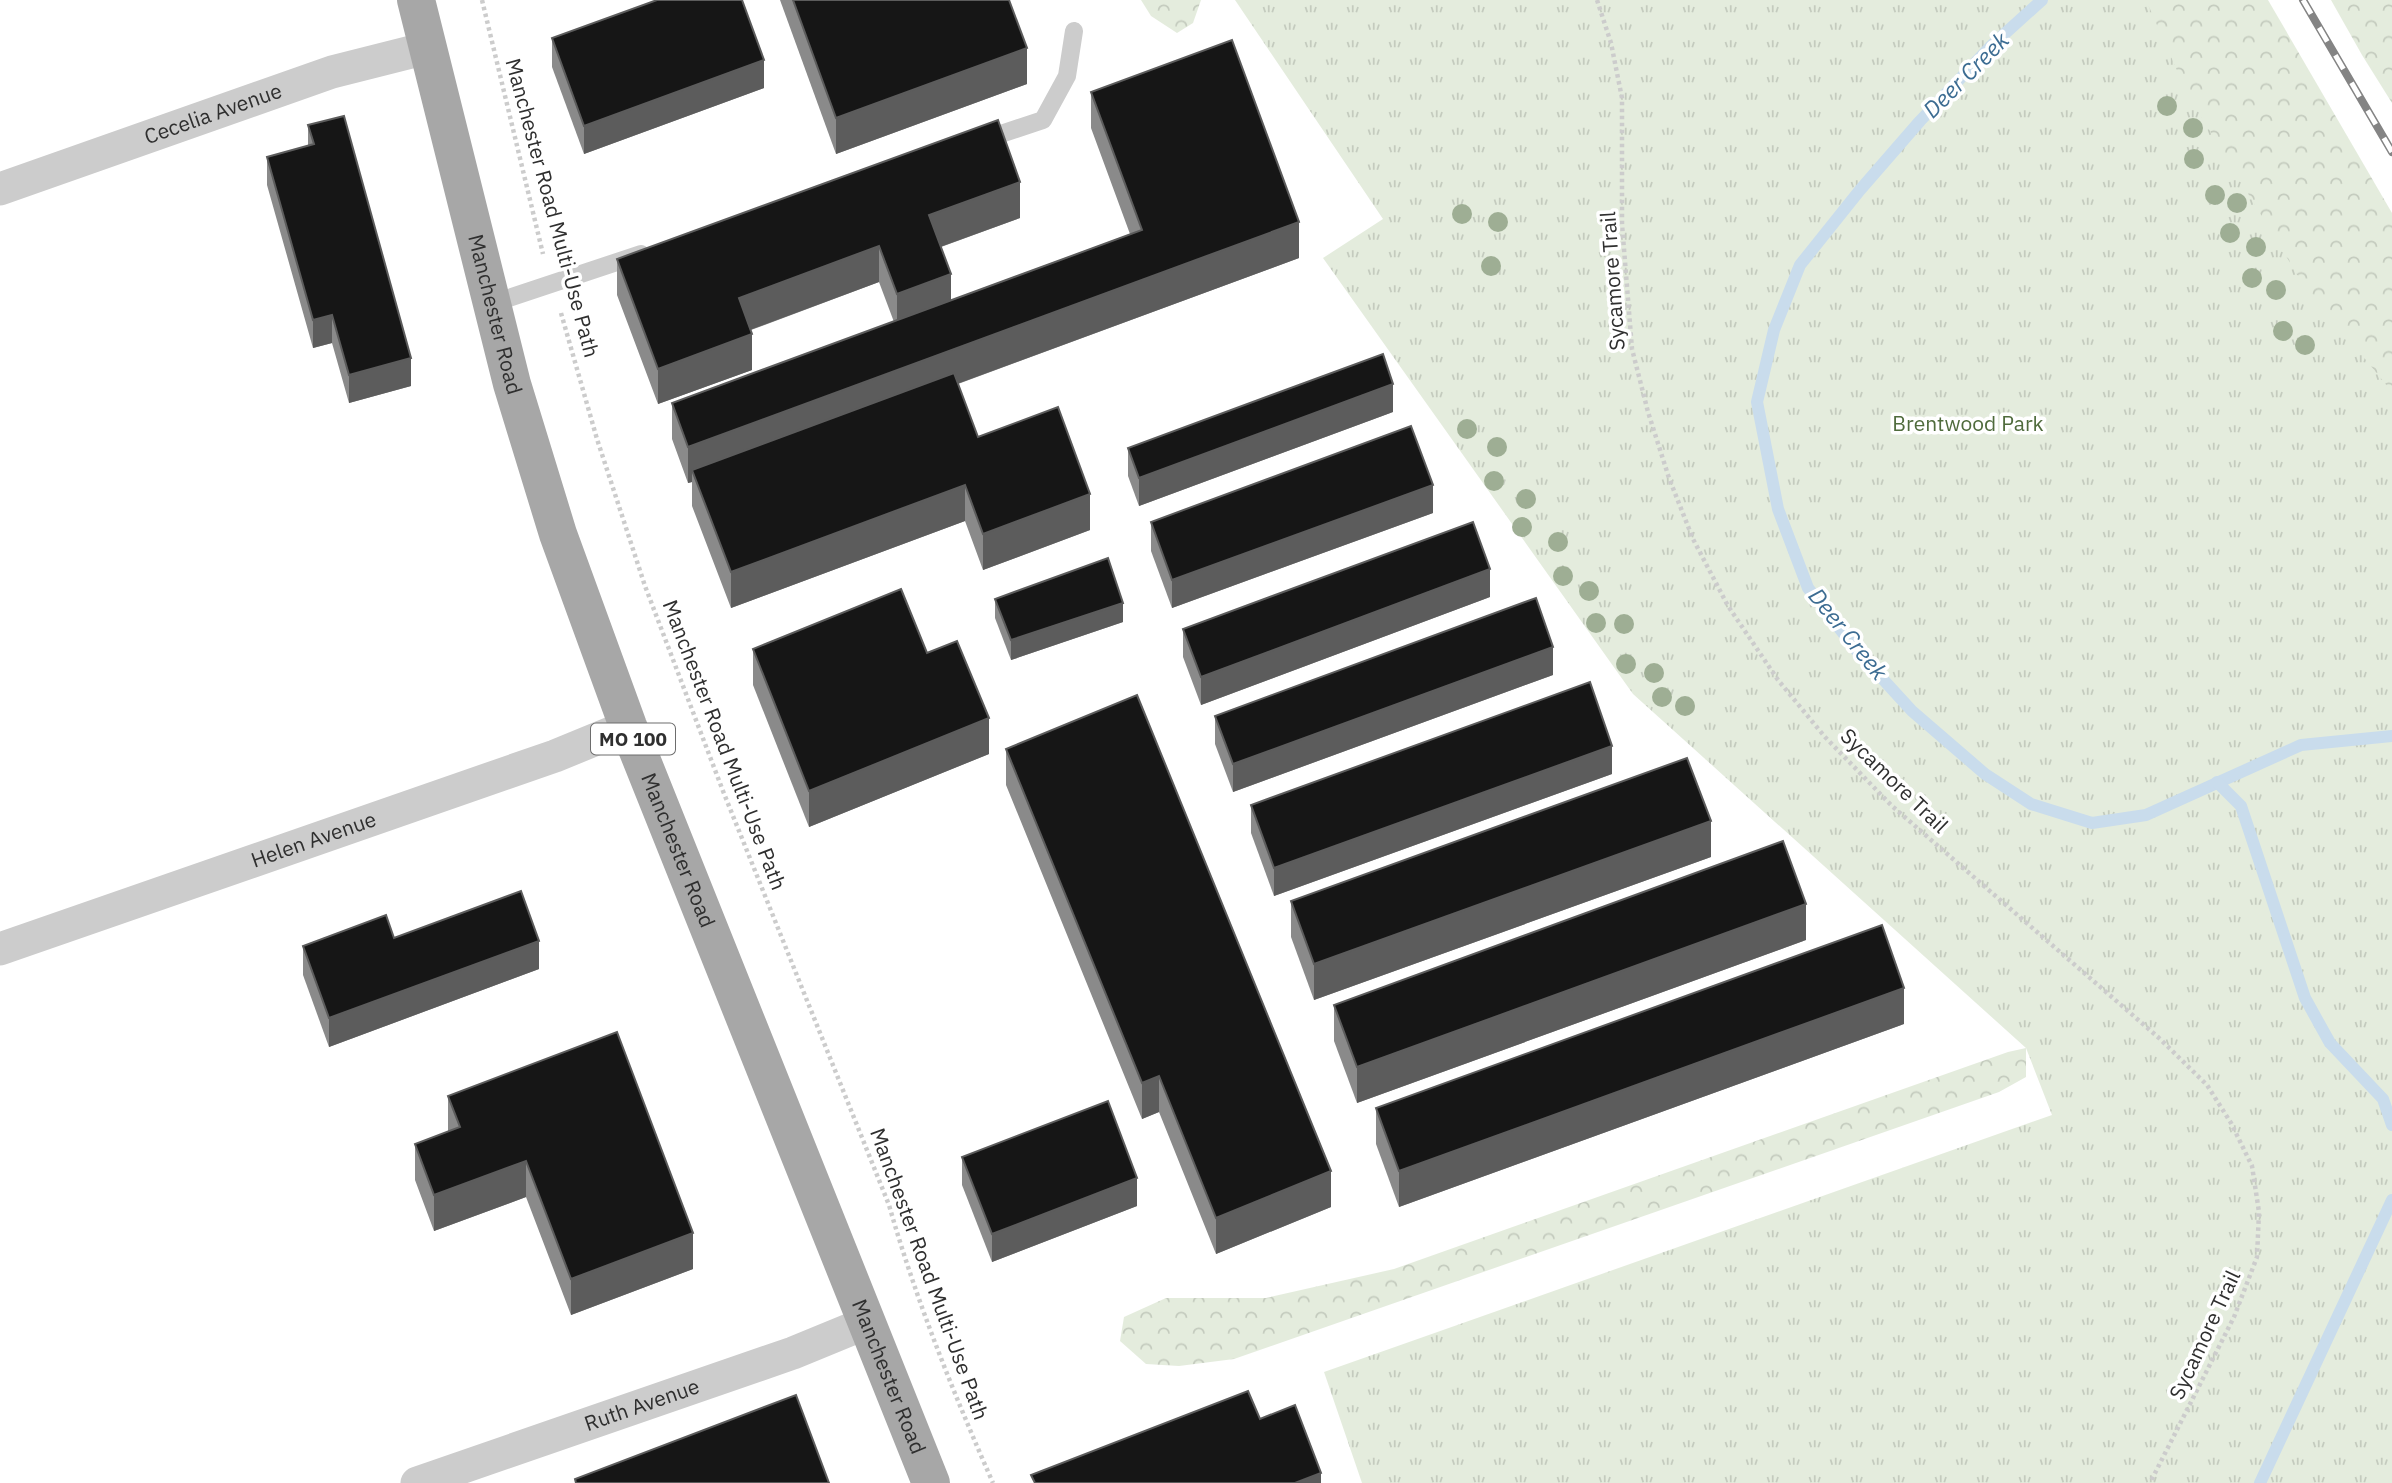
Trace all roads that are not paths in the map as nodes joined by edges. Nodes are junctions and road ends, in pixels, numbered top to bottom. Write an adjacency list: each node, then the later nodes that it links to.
1 (416, 0): 3 (main road, Manchester Road / MO 100)
2 (1074, 31): 4 (lane)
3 (427, 48): 5 (street, Cecelia Avenue); 7 (main road, Manchester Road / MO 100)
4 (963, 146)
5 (0, 189)
6 (658, 248): 7 (lane)
7 (491, 304): 8 (main road, Manchester Road / MO 100)
8 (628, 726): 9 (street, Helen Avenue); 10 (main road, Manchester Road / MO 100)
9 (0, 949)
10 (866, 1323): 11 (street, Ruth Avenue); 12 (main road, Manchester Road / MO 100)
11 (416, 1483)
12 (931, 1483)

